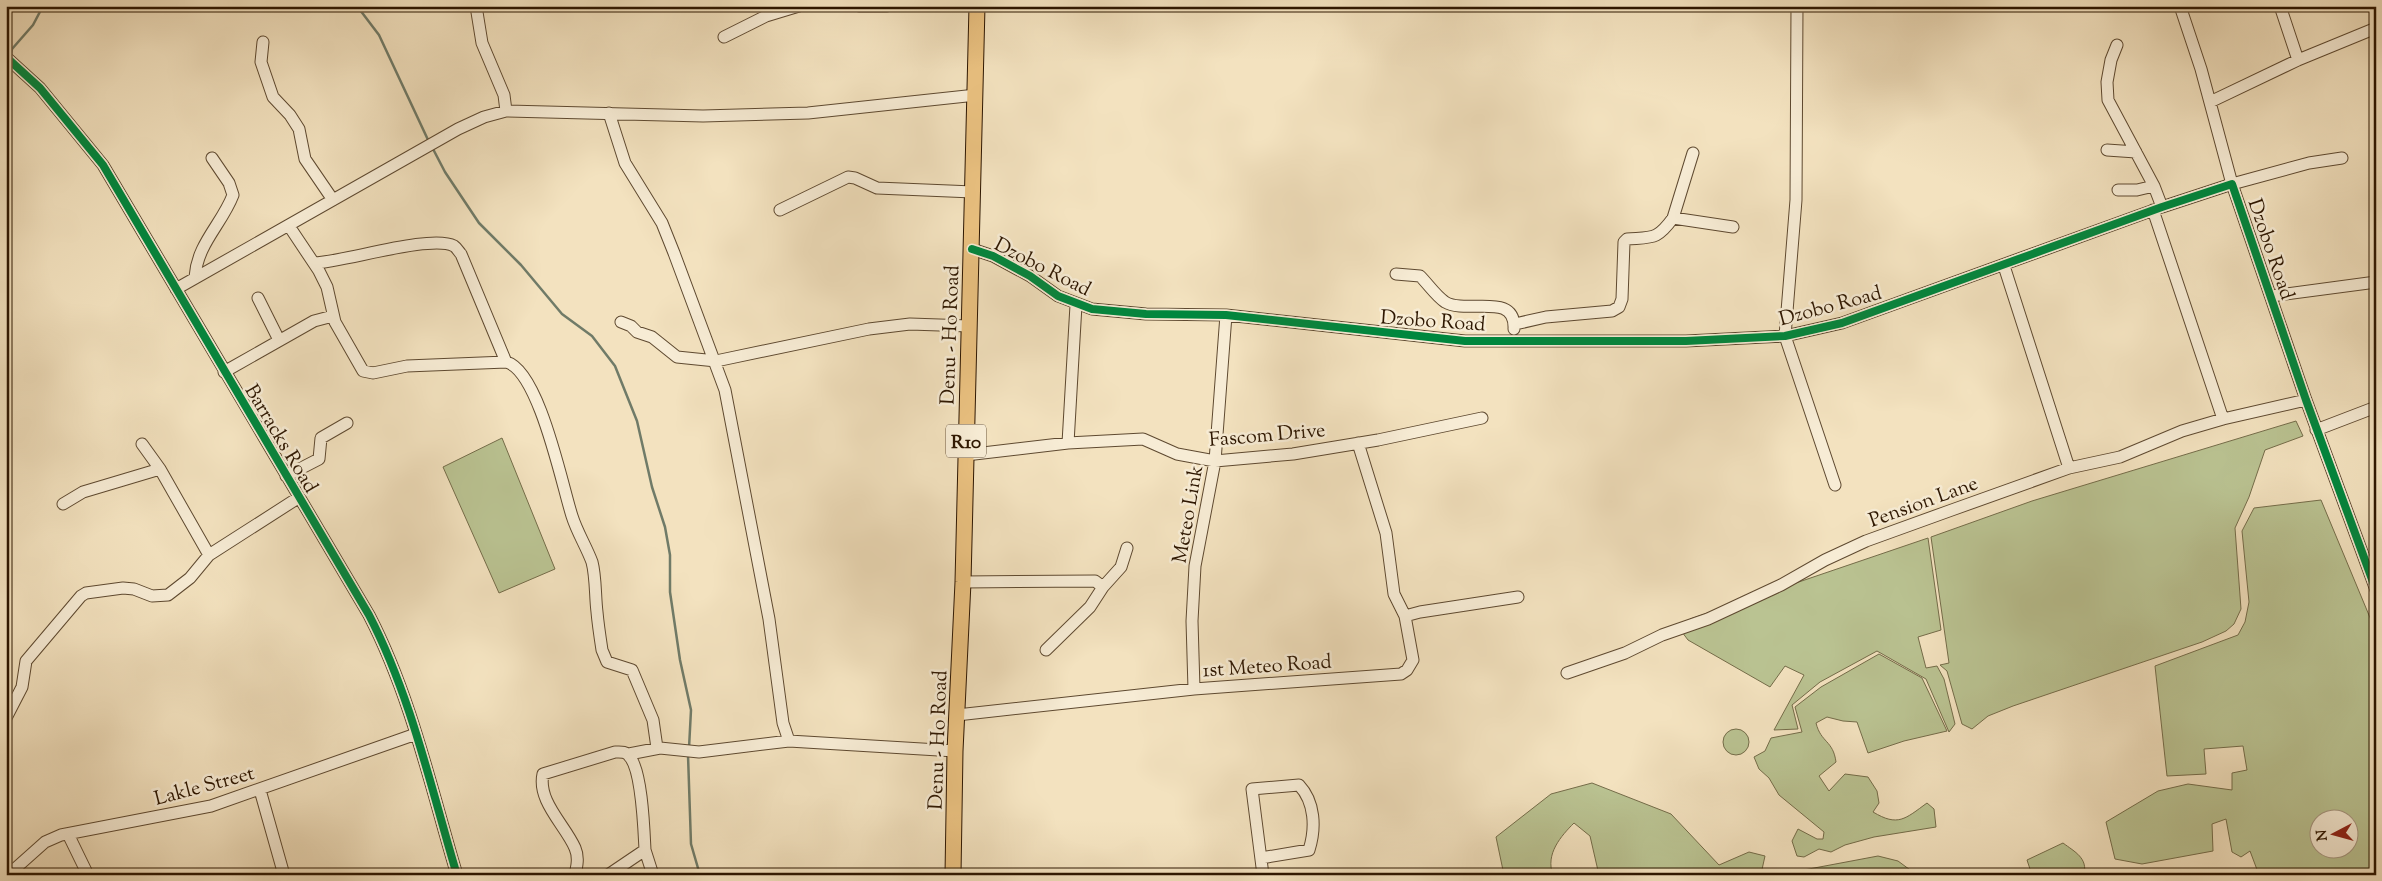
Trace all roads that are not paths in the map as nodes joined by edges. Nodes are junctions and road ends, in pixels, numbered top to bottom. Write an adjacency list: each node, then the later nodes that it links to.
1 (476, 6): 17 (street)
2 (799, 6): 10 (street)
3 (859, 6): 4 (street)
4 (887, 6)
5 (977, 6): 15 (main road, Denu - Ho Road / R10)
6 (1797, 6): 49 (street)
7 (2180, 6): 16 (street)
8 (2280, 6): 14 (street)
9 (2376, 28): 14 (street)
10 (724, 37)
11 (263, 42): 28 (street)
12 (2118, 46): 20 (street)
13 (6, 57): 40 (street, Barracks Road)
14 (2298, 60): 16 (street)
15 (976, 95): 18 (street); 27 (main road, Denu - Ho Road / R10)
16 (2210, 102): 24 (street)
17 (506, 111): 18 (street); 28 (street)
18 (609, 113): 52 (street)
19 (2107, 150): 20 (street)
20 (2136, 152): 25 (street)
21 (1693, 153): 31 (street)
22 (212, 158): 38 (street)
23 (2342, 158): 24 (street)
24 (2232, 184): 29 (street, Dzobo Road); 41 (street, Dzobo Road)
25 (2154, 186): 26 (street); 29 (street)
26 (2118, 190)
27 (972, 192): 30 (street); 34 (main road, Denu - Ho Road / R10)
28 (333, 200): 32 (street)
29 (2157, 209): 36 (street, Dzobo Road); 58 (street)
30 (780, 210)
31 (1672, 218): 33 (street); 47 (street)
32 (289, 226): 35 (street); 38 (street)
33 (1733, 227)
34 (972, 249): 43 (street, Dzobo Road); 48 (main road, Denu - Ho Road / R10)
35 (314, 263): 44 (street); 53 (street)
36 (2004, 266): 49 (street, Dzobo Road); 66 (street)
37 (1396, 274): 47 (street)
38 (195, 277): 40 (street)
39 (2376, 282): 41 (street)
40 (176, 289): 54 (street, Barracks Road)
41 (2271, 296): 55 (street, Dzobo Road)
42 (258, 298): 50 (street)
43 (1076, 305): 45 (street, Dzobo Road); 61 (street)
44 (333, 316): 50 (street); 53 (street)
45 (1226, 316): 51 (street, Dzobo Road); 65 (street, Meteo Link)
46 (621, 322): 52 (street)
47 (1515, 324): 51 (street)
48 (969, 326): 52 (street); 64 (main road, Denu - Ho Road / R10)
49 (1785, 336): 51 (street, Dzobo Road); 69 (street)
50 (278, 340): 54 (street)
51 (1514, 340)
52 (716, 361): 86 (street)
53 (506, 362): 87 (street)
54 (224, 372): 68 (street, Barracks Road)
55 (2306, 400): 58 (street, Pension Lane); 60 (street, Dzobo Road)
56 (2376, 407): 60 (street)
57 (1482, 418): 62 (street, Fascom Drive)
58 (2223, 419): 66 (street, Pension Lane)
59 (346, 423): 68 (street)
60 (2316, 430): 74 (street, Dzobo Road)
61 (1068, 443): 64 (street, Fascom Drive); 65 (street, Fascom Drive)
62 (1358, 443): 65 (street, Fascom Drive); 79 (street)
63 (142, 444): 67 (street)
64 (966, 455): 75 (main road, Denu - Ho Road / R10)
65 (1215, 461): 82 (street, Meteo Link)
66 (2069, 468): 81 (street, Pension Lane)
67 (160, 469): 71 (street); 73 (street)
68 (286, 476): 70 (street, Barracks Road)
69 (1835, 485)
70 (298, 498): 73 (street); 85 (street, Barracks Road)
71 (63, 504)
72 (1128, 548): 76 (street)
73 (209, 555): 84 (street)
74 (2373, 577): 77 (street, Dzobo Road)
75 (964, 582): 76 (street); 83 (main road, Denu - Ho Road / R10)
76 (1103, 587): 80 (street)
77 (2376, 590)
78 (1518, 597): 79 (street)
79 (1405, 616): 82 (street, 1st Meteo Road)
80 (1046, 650)
81 (1567, 674)
82 (1194, 689): 83 (street, 1st Meteo Road)
83 (957, 715): 88 (main road, Denu - Ho Road / R10)
84 (6, 718)
85 (416, 734): 90 (street, Lakle Street); 97 (street, Barracks Road)
86 (789, 741): 87 (street); 88 (street)
87 (657, 748): 89 (street)
88 (955, 751): 101 (main road, Denu - Ho Road / R10)
89 (626, 753): 92 (street); 98 (street)
90 (260, 790): 91 (street, Lakle Street); 96 (street)
91 (68, 834): 94 (street, Lakle Street); 95 (street)
92 (645, 850): 99 (street); 100 (street)
93 (1260, 858): 93 (street); 102 (street)
94 (8, 875)
95 (88, 875)
96 (284, 875)
97 (457, 875)
98 (575, 875)
99 (608, 875)
100 (653, 875)
101 (953, 875)
102 (1263, 875)

